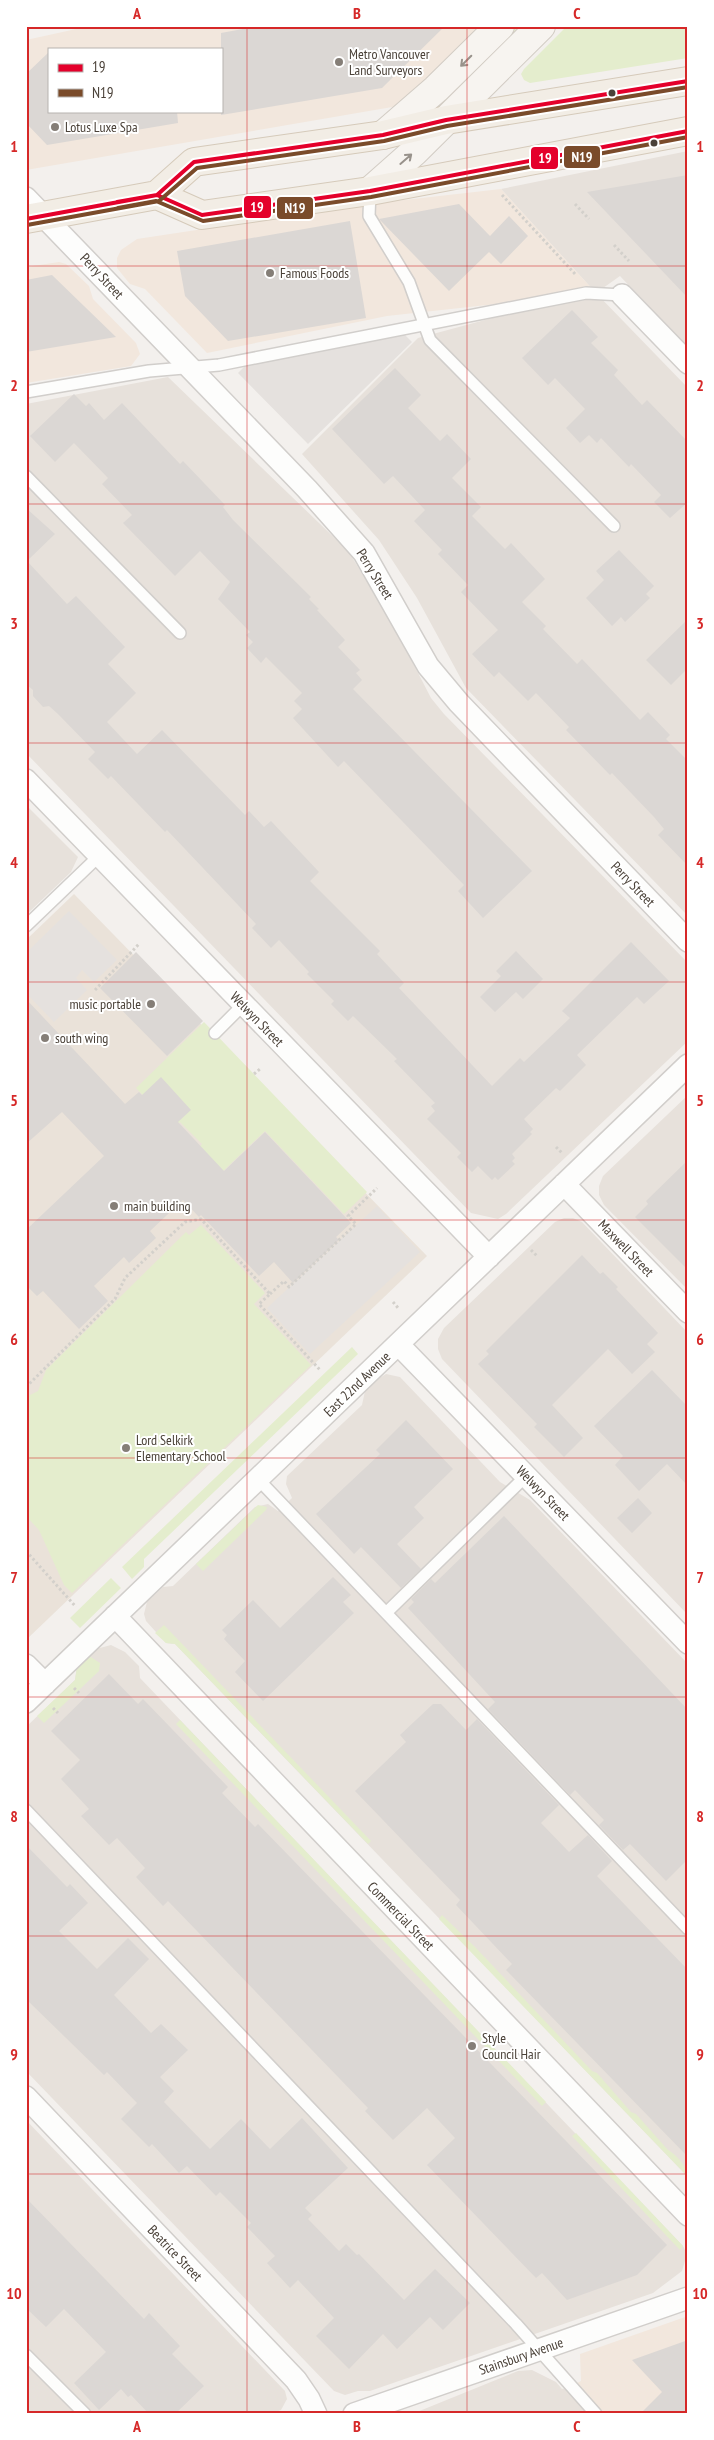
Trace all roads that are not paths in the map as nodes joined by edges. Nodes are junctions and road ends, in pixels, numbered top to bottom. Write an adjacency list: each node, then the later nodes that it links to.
1 (500, 26): 6 (main road, one-way to 6)
2 (541, 26): 4 (main road)
3 (688, 81): 4 (main road)
4 (446, 120): 6 (main road); 7 (main road, one-way to 4)
5 (688, 131): 7 (main road)
6 (383, 135): 8 (main road)
7 (370, 191): 8 (main road); 11 (lane)
8 (157, 195): 9 (main road)
9 (32, 211): 13 (street, Perry Street)
10 (622, 295): 11 (lane); 12 (street)
11 (424, 324): 13 (lane); 16 (lane)
12 (688, 363)
13 (188, 366): 14 (lane); 21 (street, Perry Street)
14 (26, 392)
15 (26, 476): 17 (lane)
16 (614, 526)
17 (180, 633)
18 (26, 780): 19 (street, Welwyn Street)
19 (99, 856): 20 (lane); 22 (street, Welwyn Street)
20 (26, 926)
21 (688, 941)
22 (243, 1005): 23 (lane); 26 (street, Welwyn Street)
23 (214, 1033)
24 (688, 1065): 25 (street, East 22nd Avenue)
25 (564, 1184): 26 (street, East 22nd Avenue); 27 (street, Maxwell Street)
26 (489, 1257): 28 (street, East 22nd Avenue)
27 (688, 1312)
28 (398, 1344): 29 (street, Welwyn Street); 30 (street, East 22nd Avenue)
29 (526, 1476): 31 (lane); 33 (street, Welwyn Street)
30 (258, 1479): 31 (lane); 32 (street, East 22nd Avenue)
31 (387, 1612): 38 (lane)
32 (115, 1616): 35 (street, East 22nd Avenue); 40 (street, Commercial Street)
33 (688, 1643)
34 (26, 1665): 35 (street)
35 (45, 1684): 36 (street, East 22nd Avenue)
36 (26, 1702)
37 (26, 1810): 42 (lane)
38 (688, 1929)
39 (26, 2097): 45 (street, Beatrice Street)
40 (688, 2215)
41 (688, 2298): 42 (street, Stainsbury Avenue)
42 (539, 2349): 46 (street, Stainsbury Avenue); 47 (lane)
43 (26, 2355): 44 (lane)
44 (85, 2414)
45 (316, 2414)
46 (354, 2414)
47 (596, 2414)

